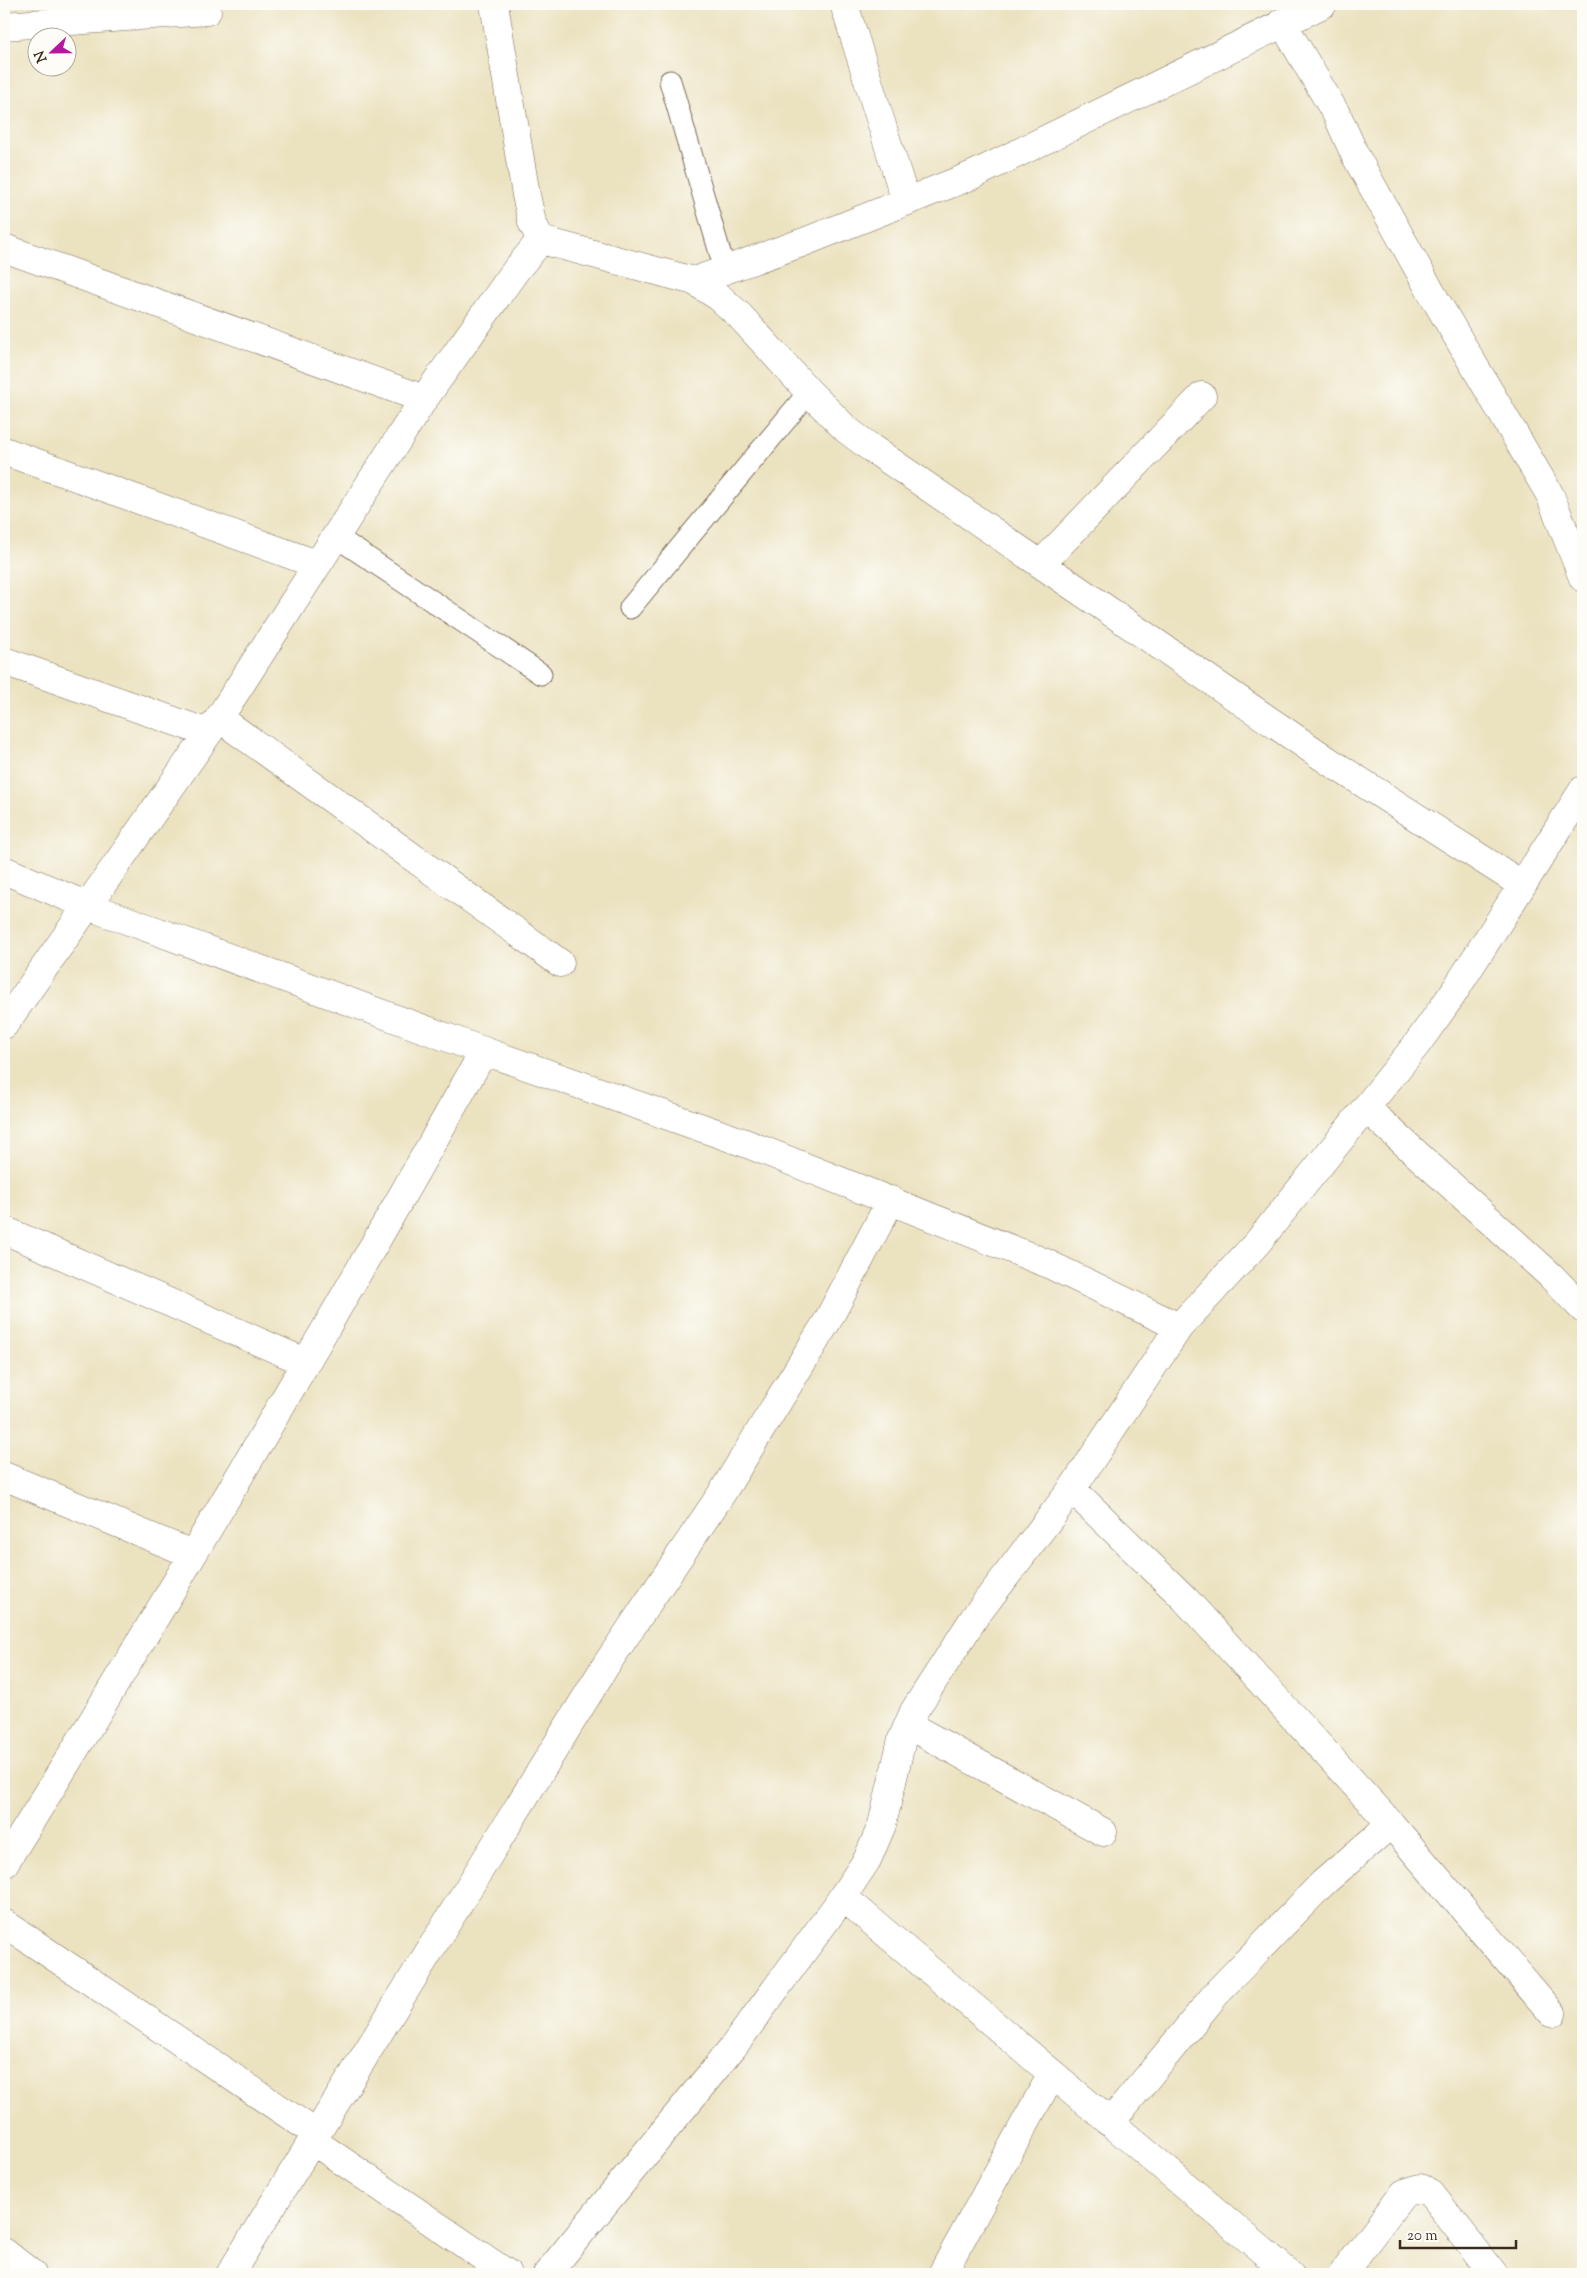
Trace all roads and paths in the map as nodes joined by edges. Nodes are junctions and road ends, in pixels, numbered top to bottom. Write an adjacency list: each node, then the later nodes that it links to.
1 (494, 4): 9 (street)
2 (846, 4): 8 (street)
3 (1314, 6): 5 (street)
4 (207, 11): 6 (street)
5 (1282, 22): 8 (street); 20 (street)
6 (4, 26)
7 (670, 82): 11 (lane)
8 (906, 202): 11 (street)
9 (541, 240): 12 (street); 15 (street)
10 (4, 248): 15 (street)
11 (725, 270): 12 (street)
12 (694, 281): 13 (street)
13 (809, 392): 19 (street); 21 (lane)
14 (1202, 396): 19 (street)
15 (424, 399): 17 (street)
16 (4, 451): 18 (street)
17 (335, 536): 18 (street); 23 (lane)
18 (316, 564): 24 (street)
19 (1041, 564): 27 (street)
20 (1583, 578)
21 (630, 608)
22 (4, 661): 24 (street)
23 (541, 674)
24 (213, 725): 28 (street); 29 (street)
25 (1583, 790): 27 (street)
26 (4, 870): 28 (street)
27 (1521, 884): 32 (street)
28 (88, 906): 30 (street); 31 (street)
29 (560, 962)
30 (4, 1025)
31 (484, 1051): 33 (street); 37 (street)
32 (1366, 1108): 35 (street); 36 (street)
33 (891, 1200): 36 (street); 50 (street)
34 (4, 1230): 37 (street)
35 (1583, 1309)
36 (1179, 1327): 39 (street)
37 (305, 1362): 40 (street)
38 (4, 1476): 40 (street)
39 (1072, 1489): 41 (street); 42 (street)
40 (192, 1554): 44 (street)
41 (908, 1725): 43 (street); 45 (street)
42 (1391, 1824): 47 (street); 49 (street)
43 (1103, 1832)
44 (4, 1864)
45 (843, 1897): 48 (street); 55 (street)
46 (4, 1923): 50 (street)
47 (1552, 2012)
48 (1052, 2074): 49 (street); 56 (street)
49 (1110, 2123): 57 (street)
50 (315, 2138): 53 (street); 54 (street)
51 (4, 2252): 52 (street)
52 (32, 2274)
53 (230, 2274)
54 (508, 2274)
55 (546, 2274)
56 (942, 2274)
57 (1290, 2274)
58 (1342, 2274): 59 (street)
59 (1494, 2274)

